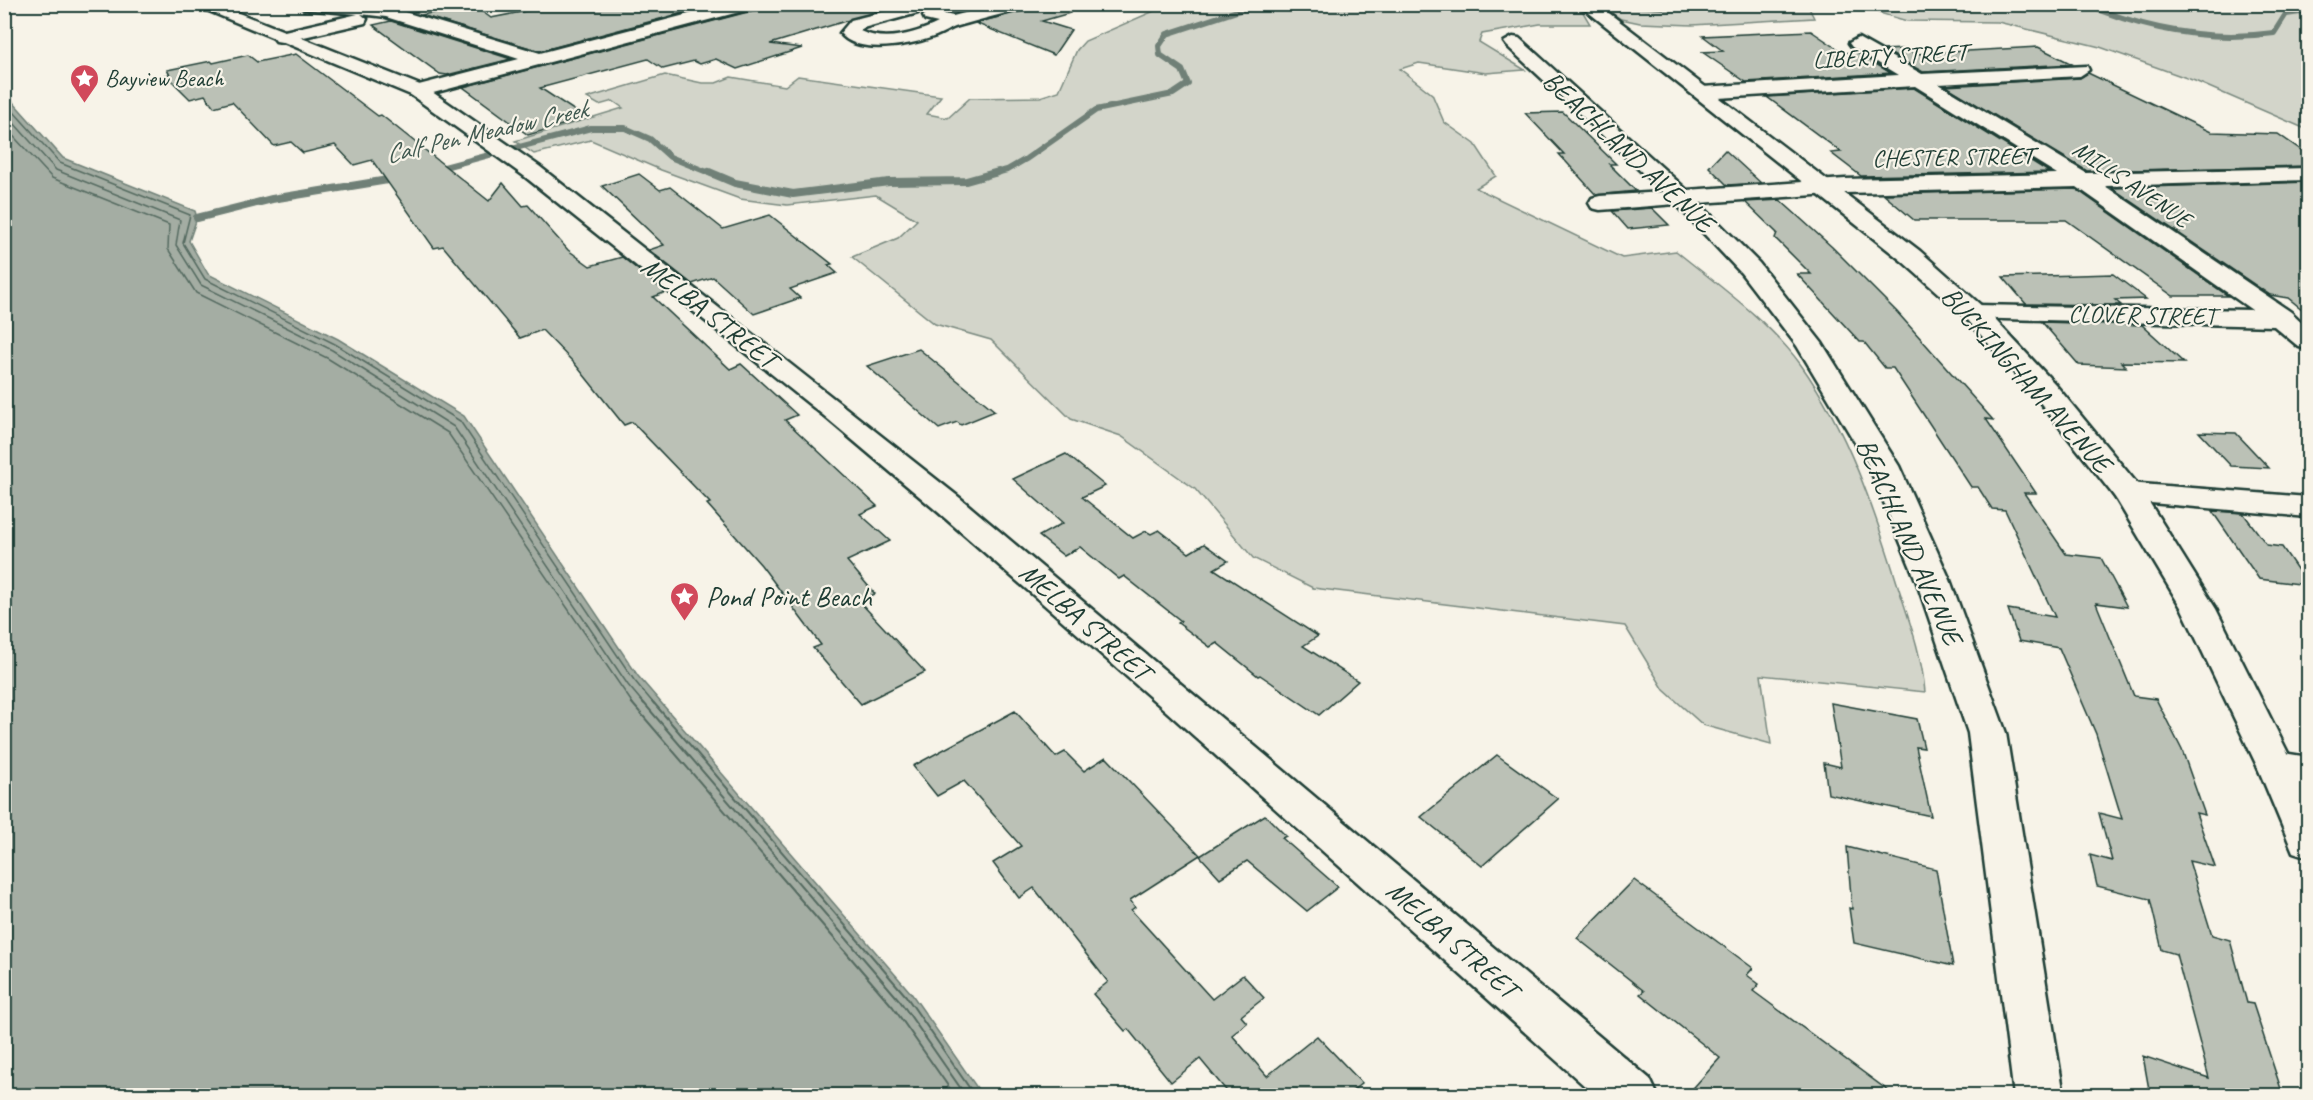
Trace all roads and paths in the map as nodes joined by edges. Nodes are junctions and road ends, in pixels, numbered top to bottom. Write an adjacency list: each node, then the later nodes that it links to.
1 (200, 4): 10 (street, MELBA STREET)
2 (304, 4): 8 (street)
3 (423, 4): 8 (street)
4 (1020, 4): 9 (street)
5 (745, 5): 13 (street)
6 (907, 7): 9 (street); 9 (street)
7 (1591, 8): 17 (street, BUCKINGHAM AVENUE)
8 (388, 12): 10 (street); 13 (street)
9 (953, 21)
10 (282, 37): 16 (street, MELBA STREET)
11 (1513, 42): 21 (street, BEACHLAND AVENUE)
12 (1858, 43): 15 (street, MILLS AVENUE)
13 (538, 59): 16 (street)
14 (2080, 70): 15 (street, LIBERTY STREET)
15 (1919, 79): 17 (street, LIBERTY STREET); 19 (street, MILLS AVENUE)
16 (418, 91): 31 (street, MELBA STREET)
17 (1702, 93): 20 (street, BUCKINGHAM AVENUE)
18 (2308, 174): 19 (street, CHESTER STREET)
19 (2082, 180): 20 (street, CHESTER STREET); 24 (street, MILLS AVENUE)
20 (1826, 189): 21 (street, CHESTER STREET); 23 (street, BUCKINGHAM AVENUE)
21 (1682, 198): 22 (street, CHESTER STREET); 32 (street, BEACHLAND AVENUE)
22 (1600, 203)
23 (1975, 313): 24 (street, CLOVER STREET); 27 (street, BUCKINGHAM AVENUE)
24 (2279, 317): 25 (street, CLOVER STREET); 26 (street, MILLS AVENUE)
25 (2308, 318)
26 (2308, 341)
27 (2127, 493): 28 (street); 29 (street, BUCKINGHAM AVENUE)
28 (2308, 507)
29 (2293, 770): 30 (street, BUCKINGHAM AVENUE)
30 (2308, 840)
31 (1633, 1095)
32 (2039, 1095)

